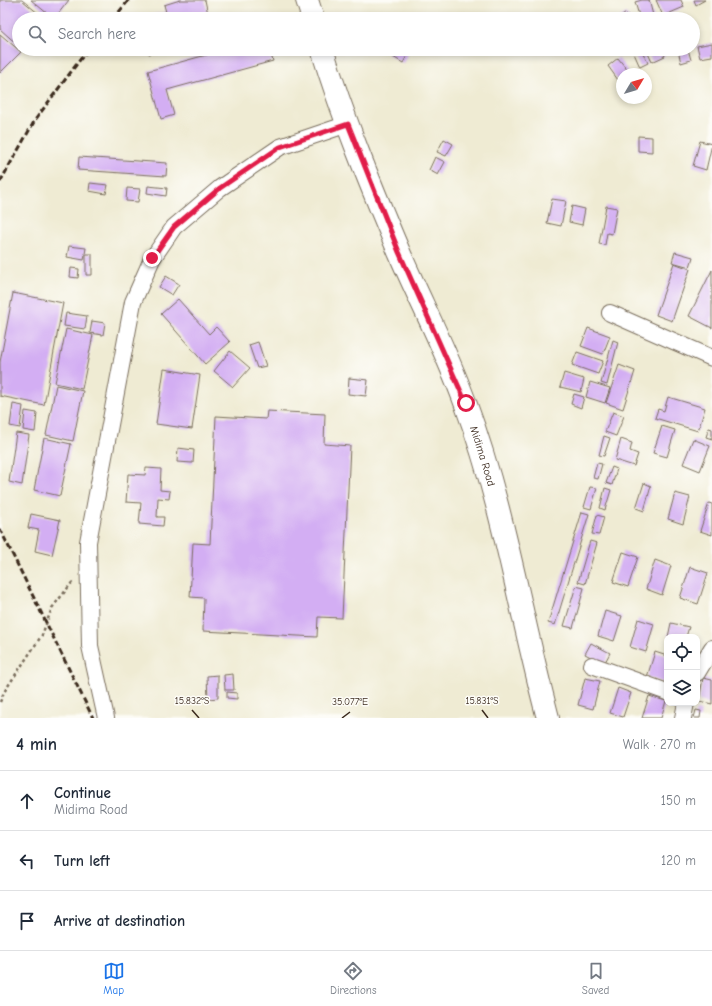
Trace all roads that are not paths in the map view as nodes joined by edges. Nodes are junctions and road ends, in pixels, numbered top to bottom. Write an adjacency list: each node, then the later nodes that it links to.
1 (307, 0): 2 (main road)
2 (311, 12)
3 (324, 56): 4 (main road, Midima Road)
4 (348, 124): 12 (street); 13 (main road, Midima Road)
5 (610, 313): 6 (street)
6 (712, 358)
7 (712, 648): 9 (street)
8 (592, 665): 10 (street)
9 (699, 670)
10 (664, 691)
11 (685, 706): 14 (street)
12 (106, 718)
13 (548, 718)
14 (683, 718)

